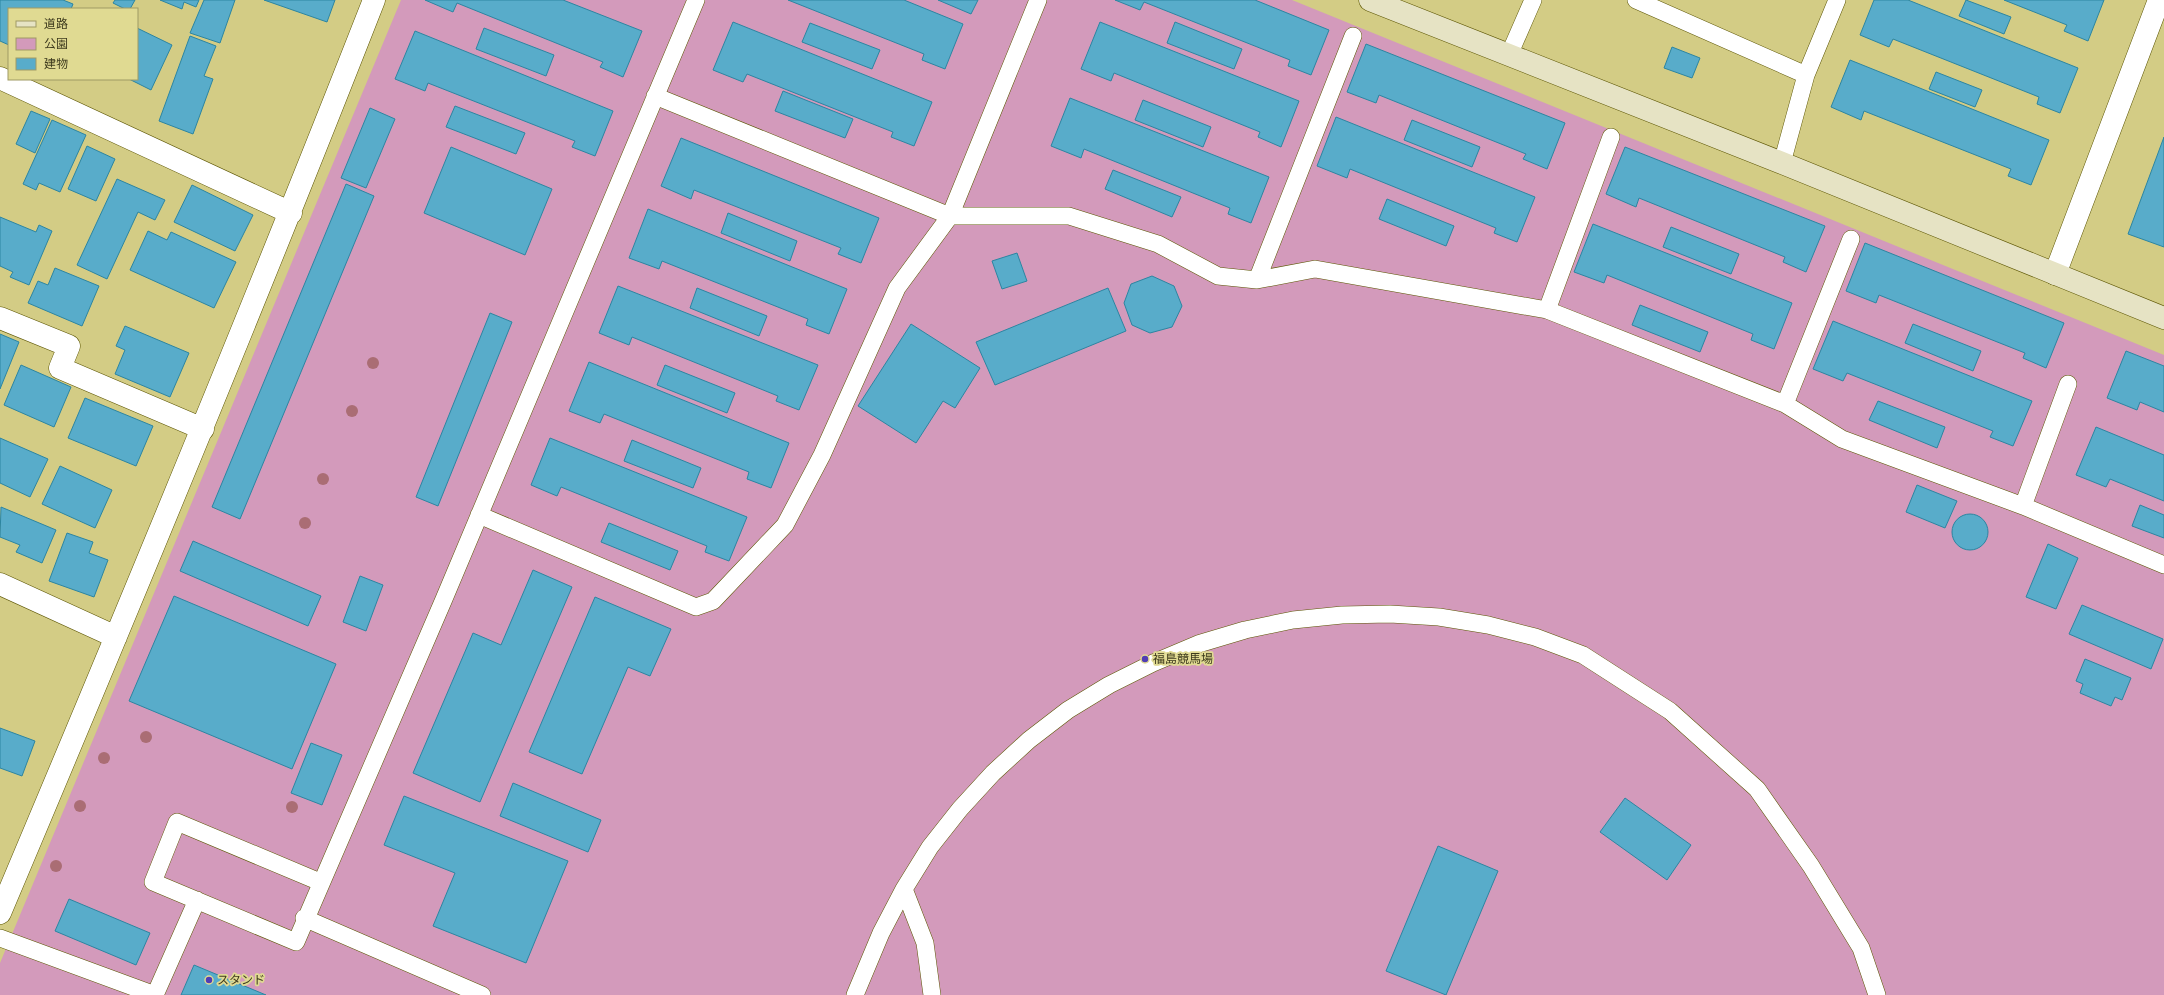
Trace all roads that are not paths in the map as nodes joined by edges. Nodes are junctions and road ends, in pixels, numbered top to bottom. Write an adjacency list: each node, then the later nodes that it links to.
1 (374, 0): 16 (street)
2 (696, 0): 13 (lane)
3 (1038, 0): 17 (lane)
4 (1370, 0): 10 (street)
5 (1533, 0): 10 (lane)
6 (1636, 0): 11 (lane)
7 (1838, 0): 11 (lane)
8 (2159, 0): 19 (street)
9 (1353, 36): 20 (lane)
10 (1509, 55): 15 (street)
11 (1806, 75): 15 (lane)
12 (0, 78): 16 (street)
13 (655, 96): 17 (lane); 28 (lane)
14 (1611, 137): 21 (lane)
15 (1782, 163): 19 (street)
16 (291, 213): 26 (street)
17 (950, 216): 20 (lane); 28 (lane)
18 (1851, 239): 25 (lane)
19 (2055, 274): 23 (street)
20 (1257, 280): 21 (lane)
21 (1547, 310): 25 (lane)
22 (0, 318): 26 (street)
23 (2164, 318)
24 (2068, 384): 27 (lane)
25 (1785, 404): 27 (lane)
26 (203, 429): 31 (street)
27 (2023, 506): 29 (lane)
28 (479, 515): 32 (lane)
29 (2164, 565)
30 (0, 584): 31 (street)
31 (116, 636): 35 (street)
32 (320, 882): 34 (lane); 36 (lane)
33 (904, 889): 40 (lane); 41 (lane); 42 (lane)
34 (197, 900): 36 (lane); 38 (lane)
35 (0, 913)
36 (304, 918): 39 (lane)
37 (0, 938): 38 (lane)
38 (155, 995)
39 (482, 995)
40 (855, 995)
41 (932, 995)
42 (1877, 995)

